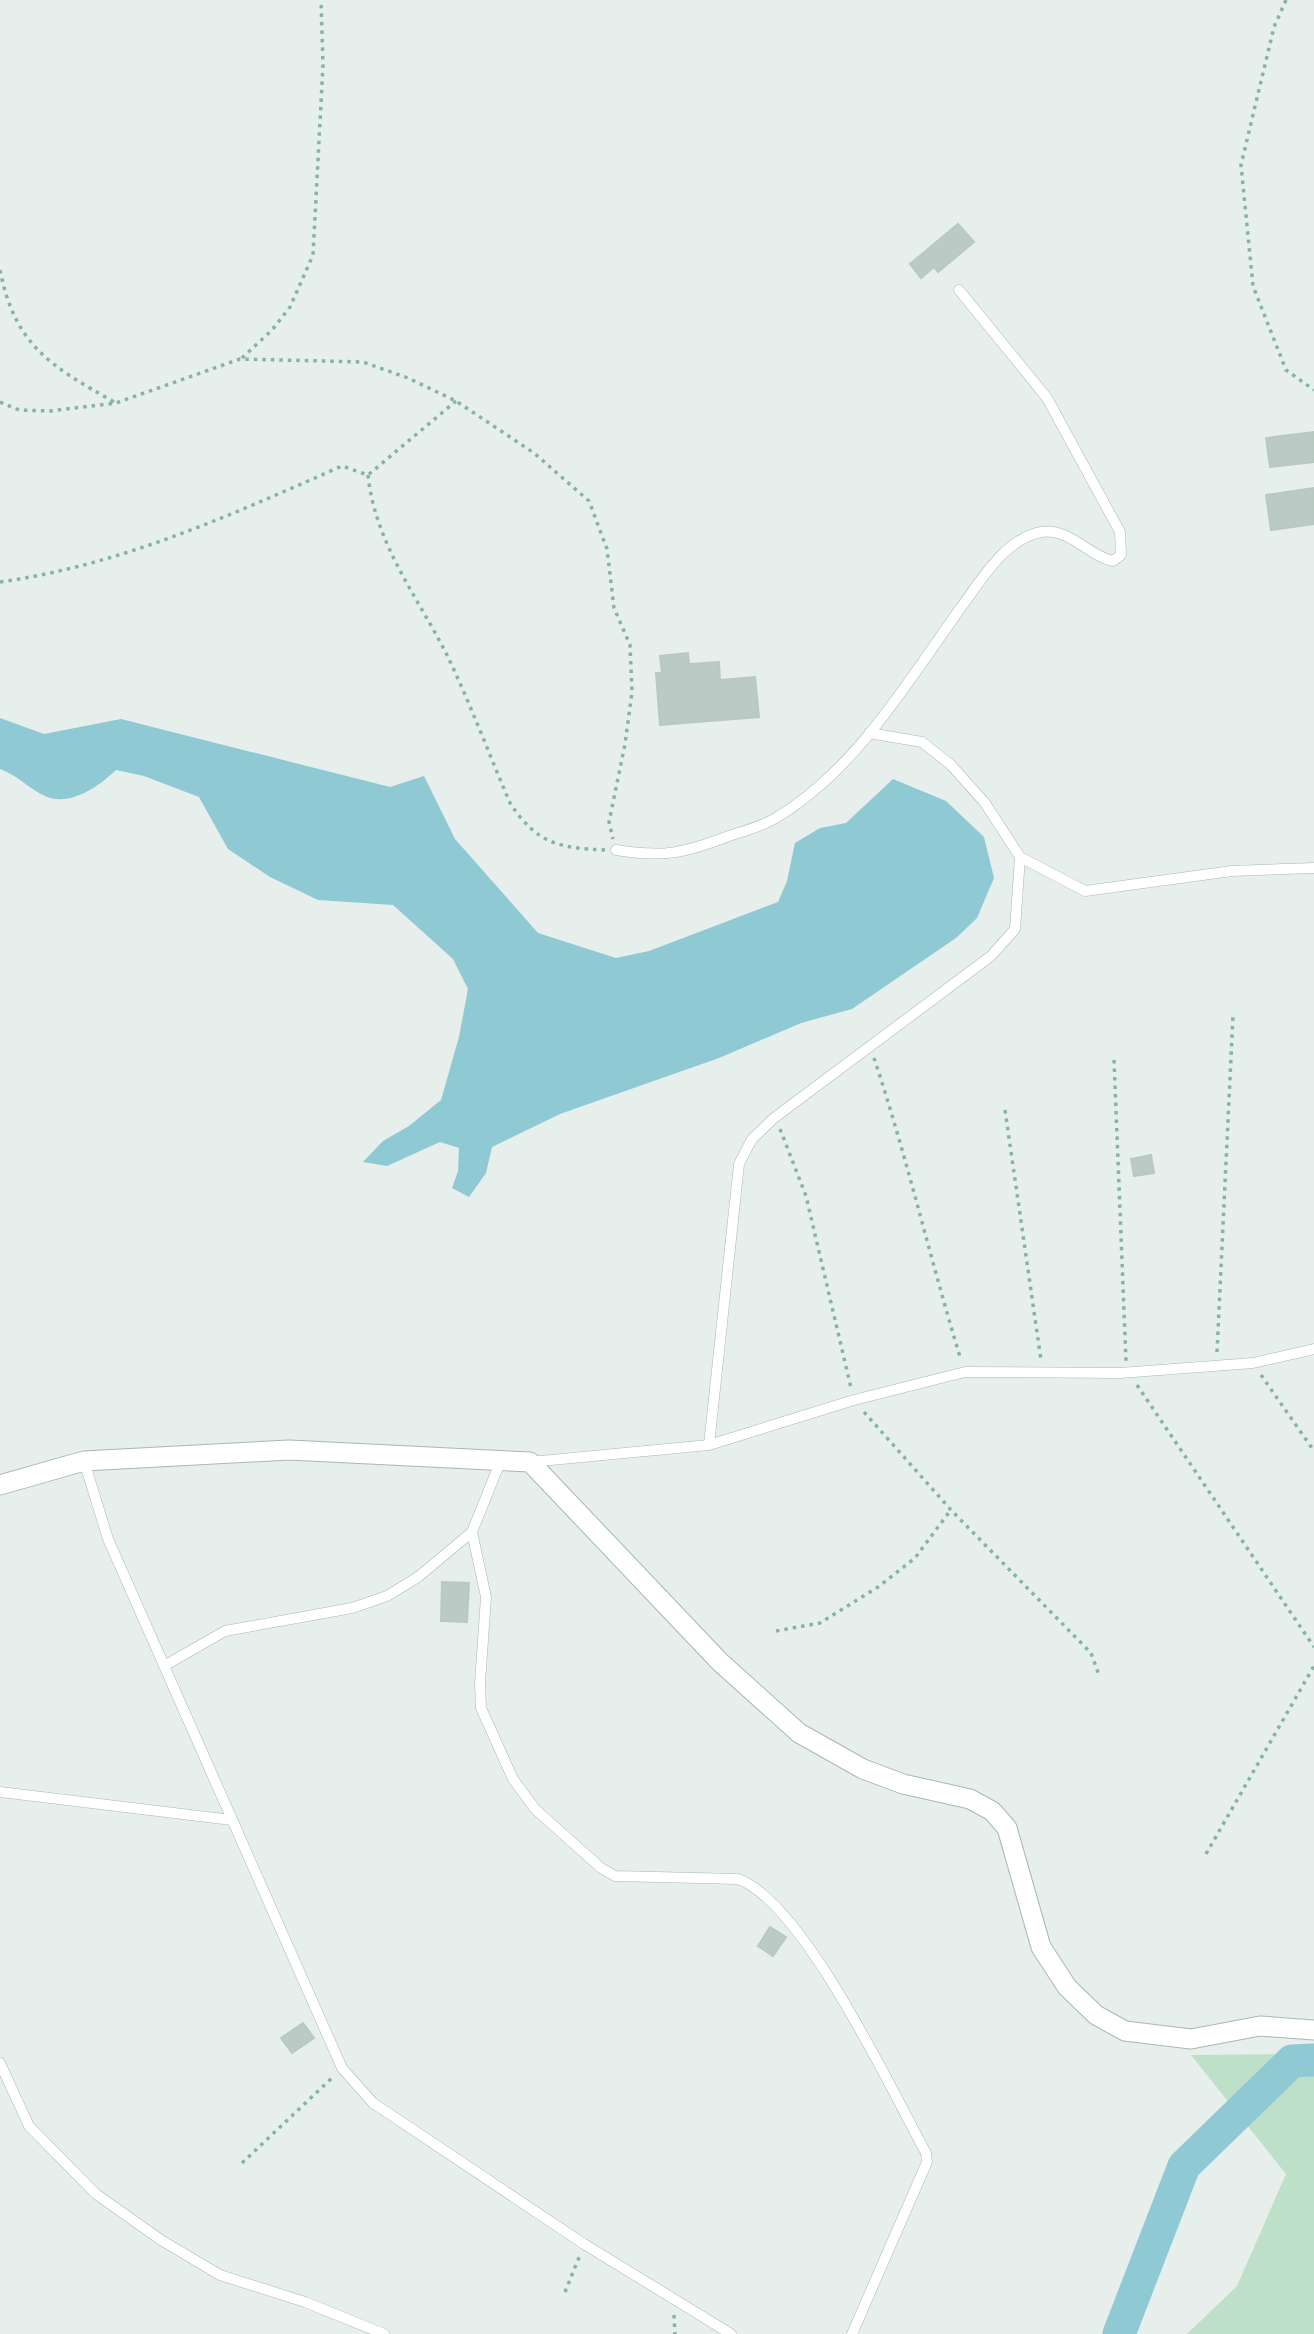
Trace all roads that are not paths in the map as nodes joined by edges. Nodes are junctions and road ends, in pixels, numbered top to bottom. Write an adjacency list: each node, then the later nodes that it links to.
1 (959, 290): 2 (lane)
2 (869, 733): 3 (lane); 4 (lane)
3 (616, 850)
4 (1020, 857): 5 (lane); 7 (lane)
5 (1314, 868)
6 (1314, 1349): 7 (lane)
7 (709, 1445): 10 (lane)
8 (501, 1460): 9 (street); 10 (street); 12 (lane)
9 (85, 1461): 11 (street); 13 (lane)
10 (530, 1462): 16 (street)
11 (0, 1485)
12 (472, 1532): 13 (lane); 20 (lane)
13 (164, 1666): 15 (lane)
14 (0, 1792): 15 (lane)
15 (232, 1820): 19 (lane)
16 (1314, 2030)
17 (0, 2063): 18 (lane)
18 (383, 2334)
19 (731, 2334)
20 (852, 2334)

